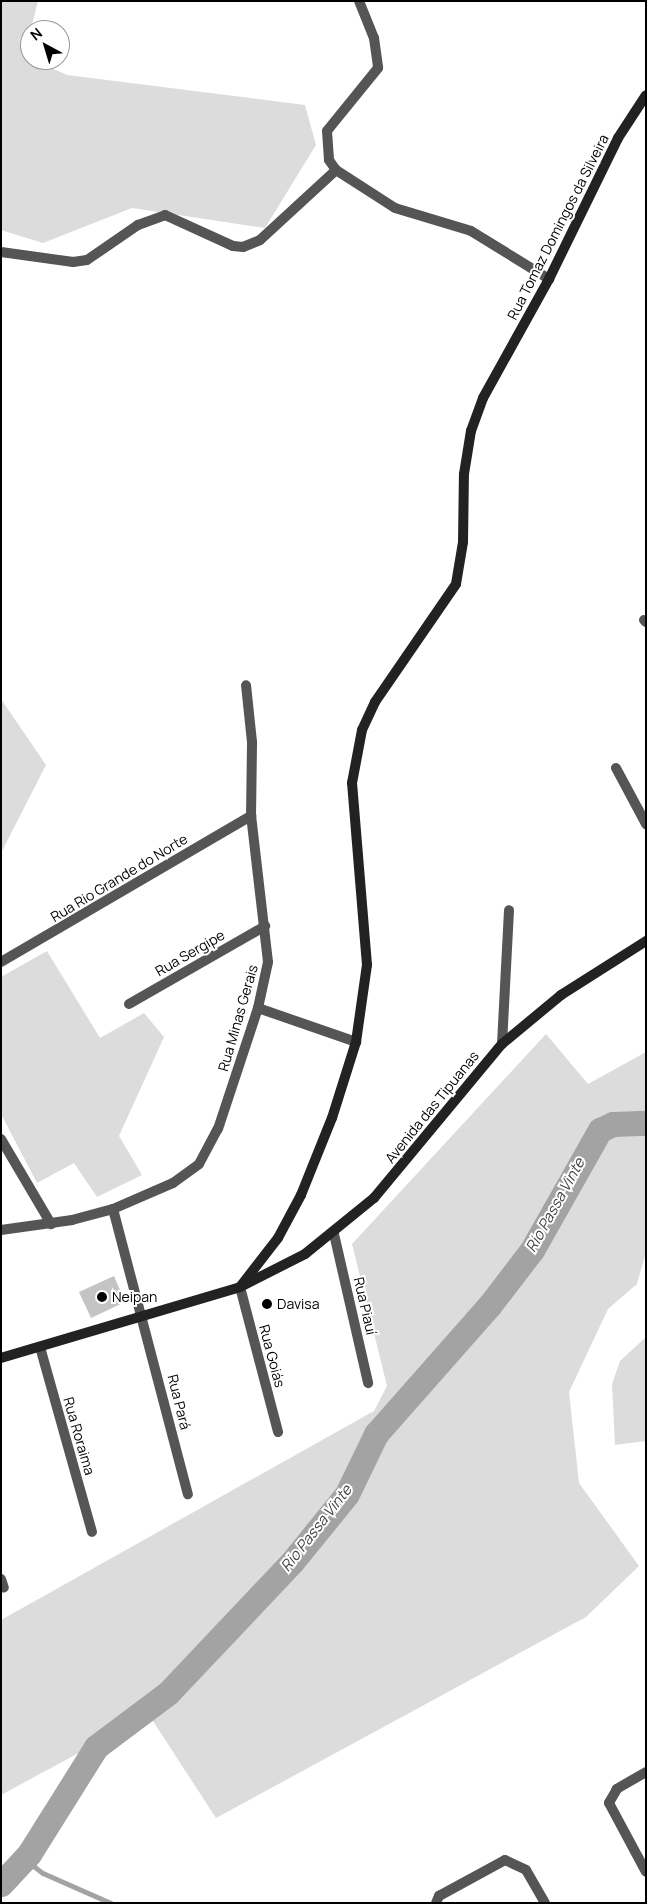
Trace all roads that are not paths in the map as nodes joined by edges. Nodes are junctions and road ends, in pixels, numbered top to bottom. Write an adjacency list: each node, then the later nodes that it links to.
1 (359, 1): 3 (street)
2 (646, 95): 5 (main road, Rua Tomaz Domingos da Silveira)
3 (336, 170): 4 (street); 5 (street)
4 (1, 252)
5 (549, 279): 16 (main road, Rua Tomaz Domingos da Silveira)
6 (246, 685): 8 (street, Rua Minas Gerais)
7 (616, 768): 9 (street)
8 (251, 816): 11 (street, Rua Minas Gerais); 13 (street, Rua Rio Grande do Norte)
9 (646, 824)
10 (510, 910): 17 (street)
11 (266, 926): 14 (street, Rua Sergipe); 15 (street, Rua Minas Gerais)
12 (646, 941): 17 (main road, Avenida das Tipuanas)
13 (1, 962)
14 (129, 1004)
15 (258, 1008): 16 (street); 19 (street, Rua Minas Gerais)
16 (356, 1042): 23 (main road, Rua Tomaz Domingos da Silveira)
17 (502, 1044): 22 (main road, Avenida das Tipuanas)
18 (1, 1139): 20 (street)
19 (113, 1209): 20 (street, Rua Minas Gerais); 24 (street, Rua Pará)
20 (51, 1224): 21 (street, Rua Minas Gerais)
21 (1, 1230)
22 (334, 1234): 23 (main road, Avenida das Tipuanas); 27 (street, Rua Piauí)
23 (240, 1287): 24 (main road); 28 (street, Rua Goiás)
24 (143, 1317): 25 (main road); 29 (street, Rua Pará)
25 (40, 1347): 26 (main road); 30 (street, Rua Roraima)
26 (1, 1358)
27 (368, 1383)
28 (278, 1432)
29 (188, 1494)
30 (92, 1532)
31 (646, 1772): 32 (street)
32 (646, 1872)
33 (436, 1903): 34 (street)
34 (545, 1903)

